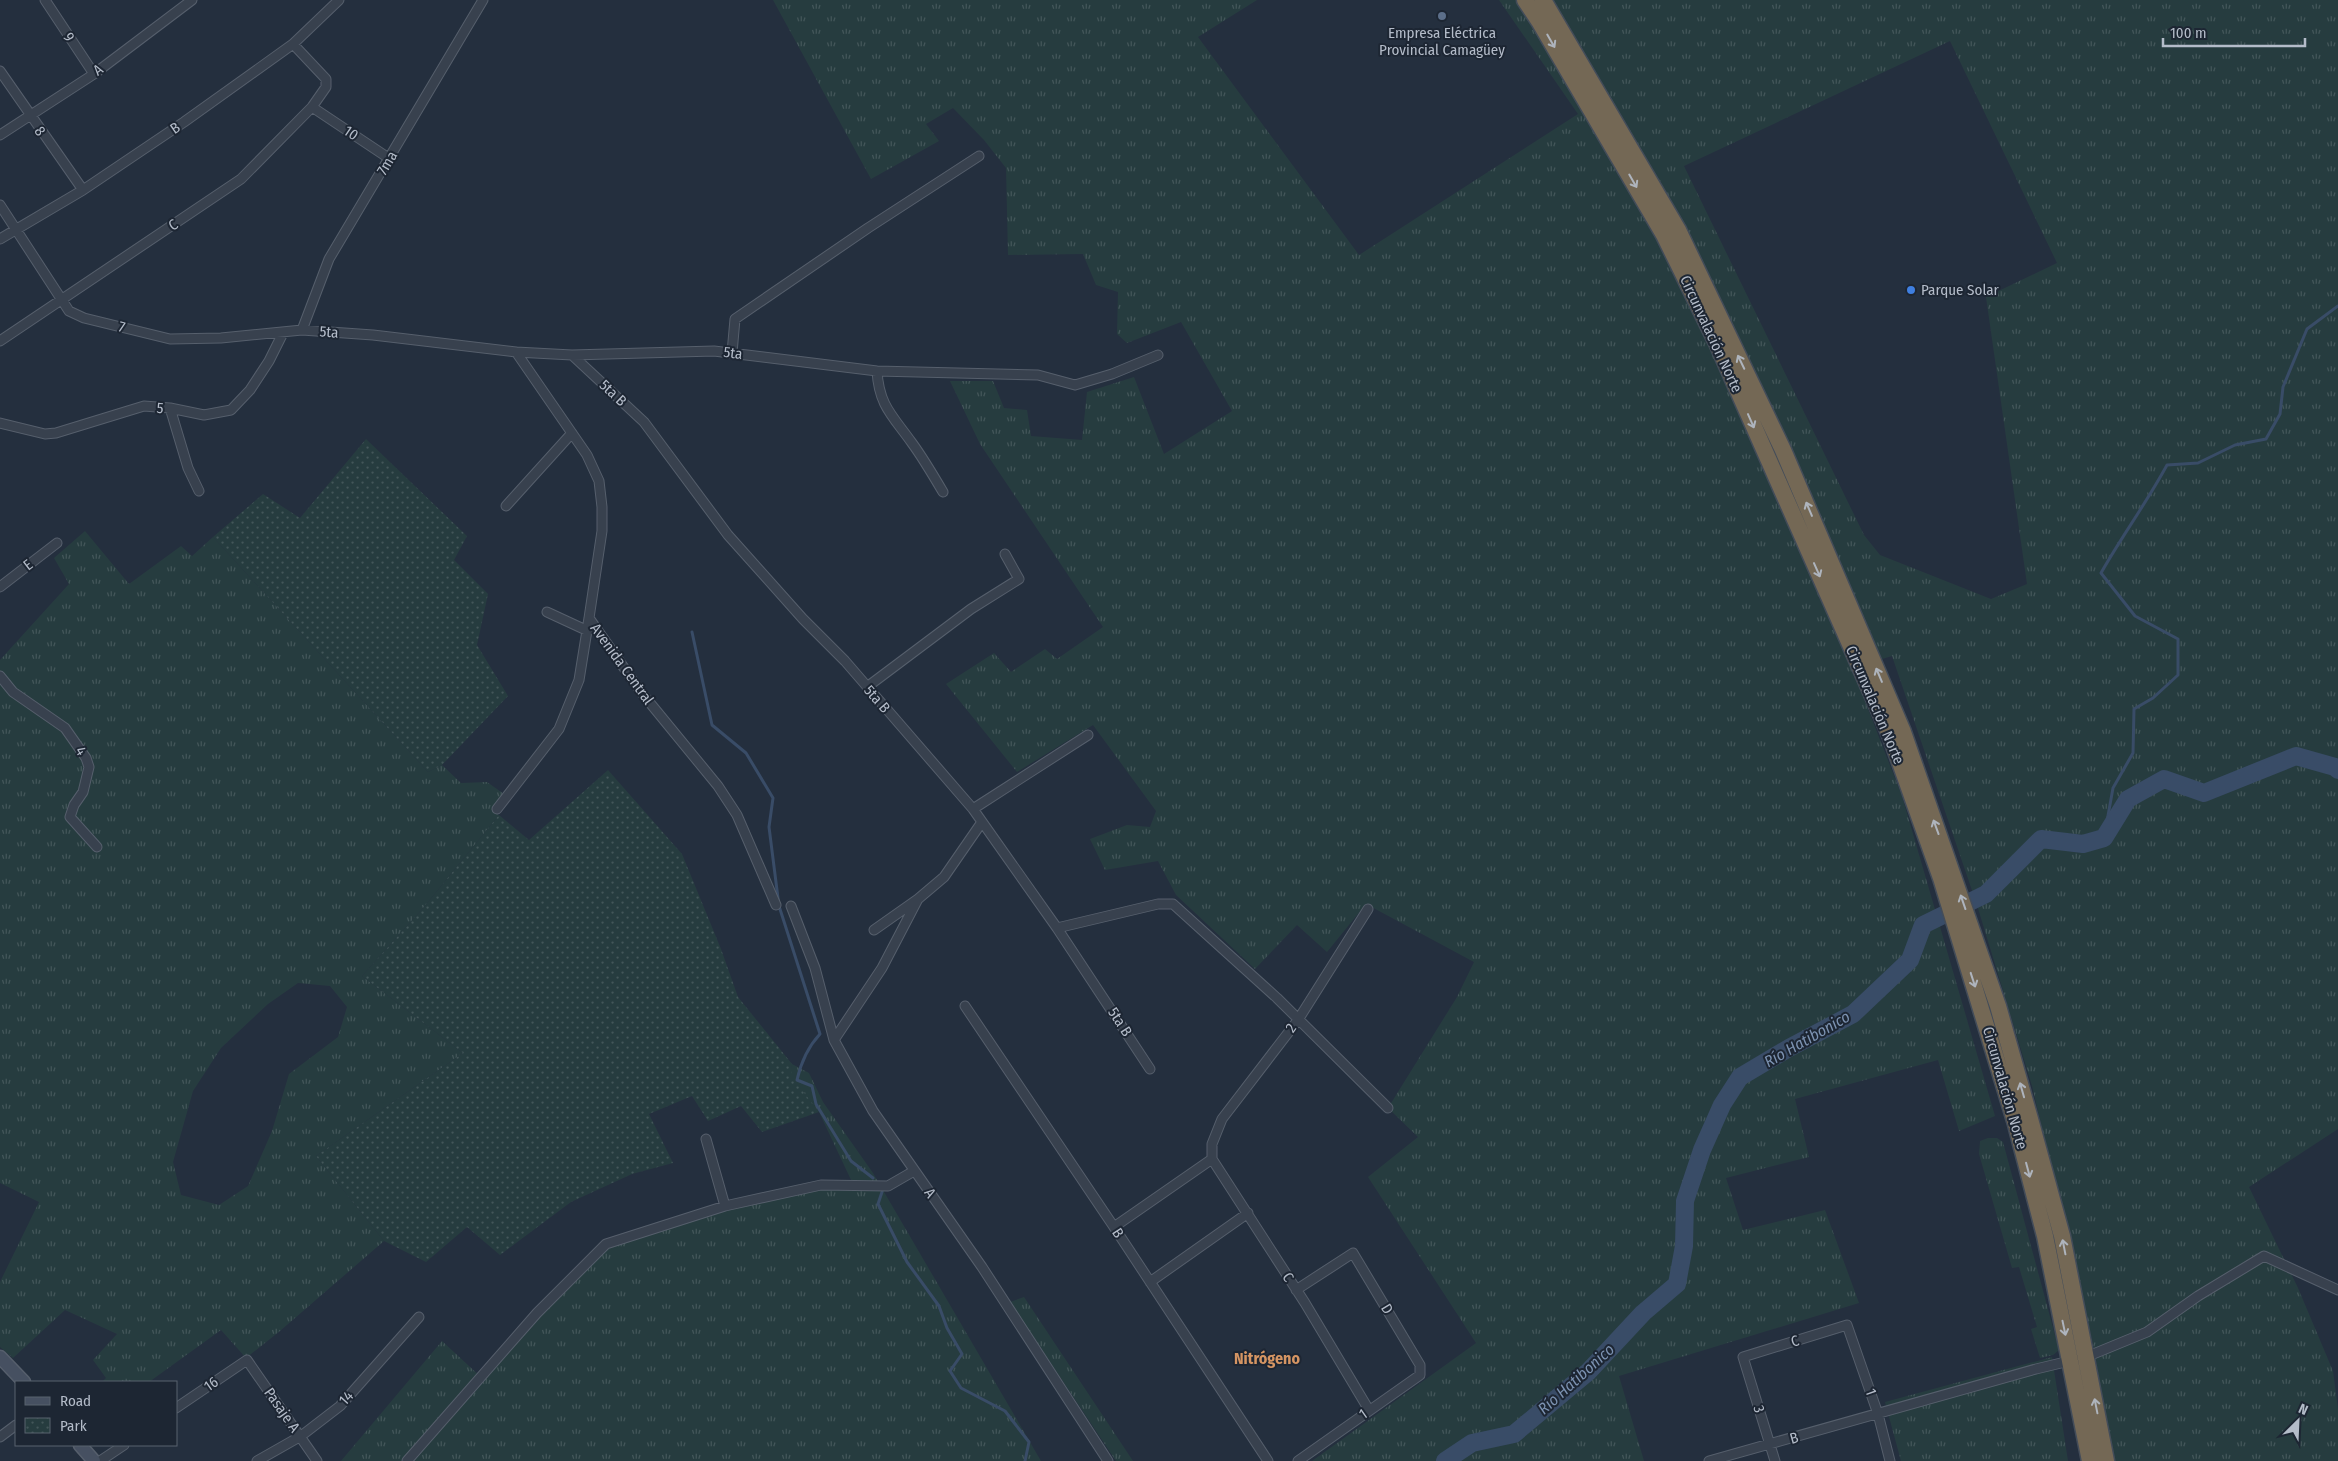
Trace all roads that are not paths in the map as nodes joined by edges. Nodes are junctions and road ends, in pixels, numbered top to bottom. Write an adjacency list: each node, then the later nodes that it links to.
1 (45, 0): 9 (street, 9)
2 (192, 0): 9 (street, A)
3 (338, 0): 7 (street, B)
4 (483, 0): 14 (street, 7ma)
5 (1525, 0): 47 (highway, Circunvalación Norte, one-way to 47)
6 (1543, 0): 47 (highway, Circunvalación Norte, one-way to 6)
7 (293, 44): 10 (street, C); 15 (street, B)
8 (0, 71): 11 (street, 8)
9 (94, 74): 11 (street, A)
10 (312, 107): 14 (street, 10); 19 (street, C)
11 (30, 116): 12 (street, A); 15 (street, 8)
12 (0, 135)
13 (979, 156): 24 (street)
14 (390, 159): 20 (street, 7ma)
15 (83, 190): 17 (street, B)
16 (0, 205): 17 (street, 7)
17 (16, 228): 18 (street, B); 19 (street, 7)
18 (0, 239)
19 (62, 301): 21 (street, 7); 22 (street, C)
20 (302, 330): 21 (street, 7); 23 (street, 5ta)
21 (283, 333): 28 (street, 5)
22 (0, 341)
23 (516, 352): 25 (street, 5ta); 30 (street, Avenida Central)
24 (732, 353): 25 (street, 5ta); 27 (street, 5ta)
25 (572, 355): 41 (street, 5ta B)
26 (1158, 355): 27 (street, 5ta)
27 (877, 371): 32 (street)
28 (170, 408): 29 (street, 5); 31 (street)
29 (0, 423)
30 (572, 433): 33 (street); 38 (street, Avenida Central)
31 (199, 491)
32 (942, 492)
33 (506, 506)
34 (57, 543): 36 (street, E)
35 (1005, 554): 41 (street)
36 (0, 587)
37 (546, 612): 39 (street)
38 (590, 618): 39 (street); 49 (street, Avenida Central)
39 (588, 631): 43 (street)
40 (0, 676): 46 (street, 4)
41 (867, 687): 44 (street, 5ta B)
42 (1088, 735): 44 (street)
43 (497, 809)
44 (973, 809): 45 (street, 5ta B)
45 (982, 822): 48 (street); 52 (street, 5ta B)
46 (97, 848)
47 (1947, 875): 72 (highway, Circunvalación Norte)
48 (918, 899): 53 (street); 56 (street)
49 (776, 905)
50 (791, 906): 56 (street, A)
51 (1368, 909): 55 (street, 2)
52 (1057, 928): 55 (street); 57 (street, 5ta B)
53 (874, 930)
54 (966, 1006): 64 (street, B)
55 (1298, 1020): 58 (street); 60 (street, 2)
56 (834, 1040): 61 (street, A)
57 (1150, 1069)
58 (1388, 1108)
59 (706, 1139): 62 (street)
60 (1212, 1159): 63 (street, C); 64 (street)
61 (914, 1171): 62 (street); 90 (street, A)
62 (725, 1206): 89 (street)
63 (1248, 1213): 65 (street); 66 (street, C)
64 (1114, 1226): 65 (street, B)
65 (1150, 1282): 91 (street, B)
66 (1296, 1290): 74 (street, D); 77 (street, C)
67 (2338, 1290): 72 (street, B)
68 (418, 1317): 80 (street, 14)
69 (1847, 1325): 71 (street, C); 78 (street, 1)
70 (0, 1357): 75 (street)
71 (1743, 1357): 82 (street, 3)
72 (2078, 1358): 78 (street, B); 96 (highway, Circunvalación Norte); 97 (highway, Circunvalación Norte, one-way to 72)
73 (247, 1360): 76 (street, 16); 80 (street, Pasaje A)
74 (1420, 1364): 77 (street, 1)
75 (23, 1381)
76 (178, 1407)
77 (1369, 1410): 92 (street, 1)
78 (1878, 1414): 82 (street, B); 95 (street, 1)
79 (15, 1426): 81 (street)
80 (301, 1436): 87 (street, 14); 88 (street, Pasaje A)
81 (0, 1437)
82 (1770, 1445): 93 (street, B); 94 (street, 3)
83 (81, 1446): 85 (street)
84 (122, 1446): 86 (street)
85 (94, 1461)
86 (100, 1461)
87 (257, 1461)
88 (317, 1461)
89 (407, 1461)
90 (1108, 1461)
91 (1268, 1461)
92 (1298, 1461)
93 (1709, 1461)
94 (1775, 1461)
95 (1890, 1461)
96 (2090, 1461)
97 (2106, 1461)

